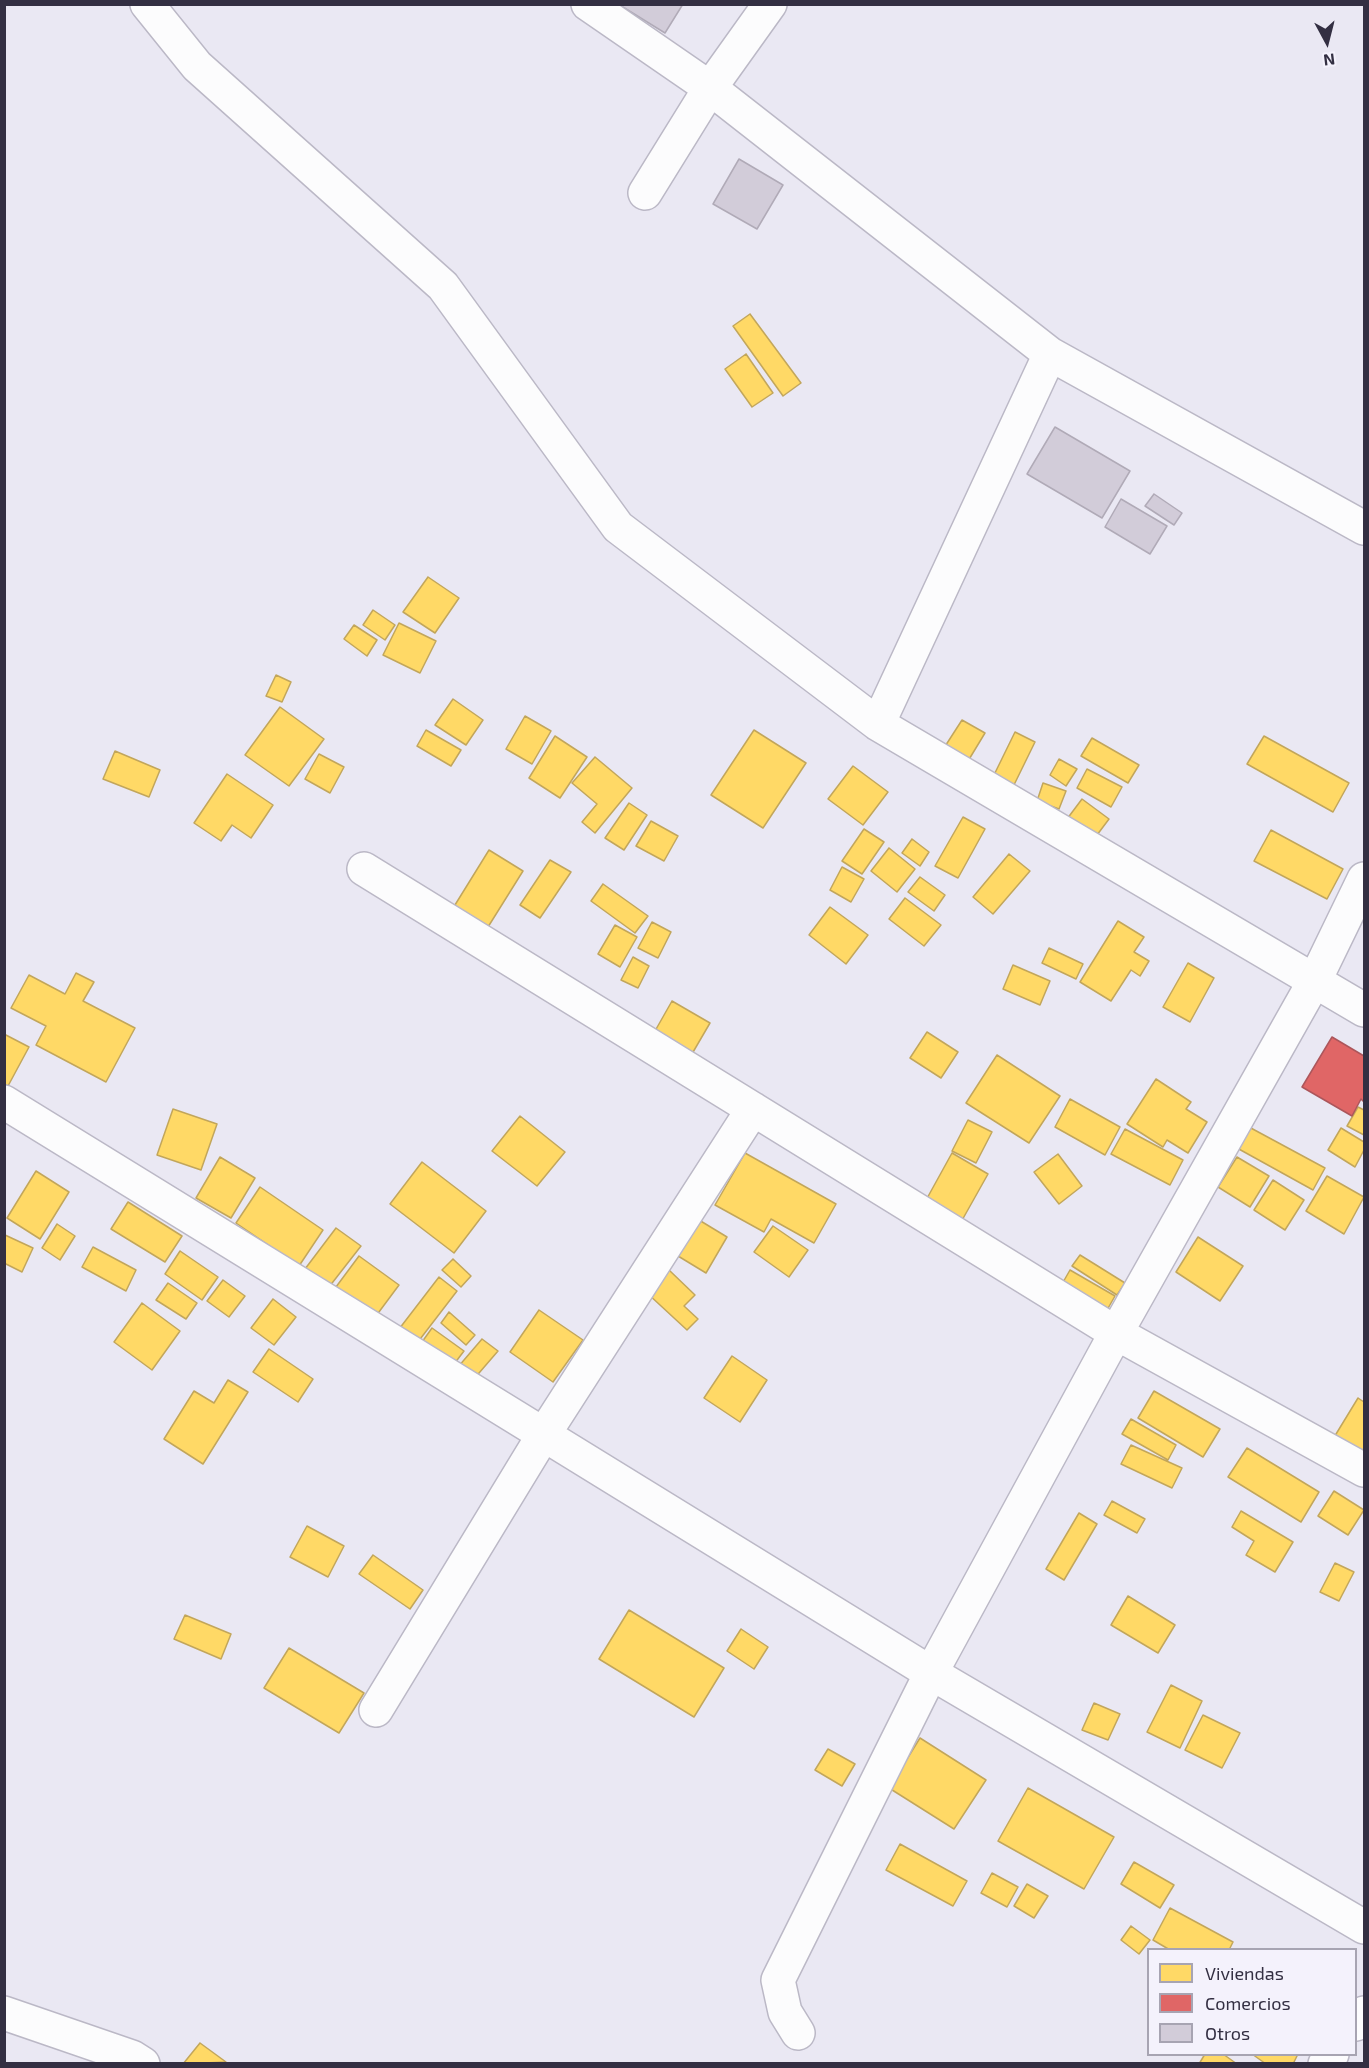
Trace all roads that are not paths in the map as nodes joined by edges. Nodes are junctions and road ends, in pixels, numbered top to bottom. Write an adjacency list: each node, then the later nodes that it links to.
1 (147, 4): 8 (street)
2 (588, 4): 4 (street)
3 (770, 4): 4 (street)
4 (710, 88): 5 (street); 6 (street)
5 (645, 193)
6 (1050, 354): 7 (street); 8 (street)
7 (1365, 528)
8 (878, 724): 11 (street)
9 (364, 869): 14 (street)
10 (1365, 879): 11 (street)
11 (1315, 980): 12 (street); 15 (street)
12 (1365, 1010)
13 (4, 1102): 16 (street)
14 (753, 1109): 15 (street); 16 (street)
15 (1116, 1333): 17 (street); 18 (street)
16 (544, 1434): 18 (street); 19 (street)
17 (1365, 1470)
18 (931, 1673): 20 (street); 22 (street)
19 (376, 1710)
20 (1365, 1928)
21 (4, 2013): 23 (street)
22 (798, 2033)
23 (143, 2064)

